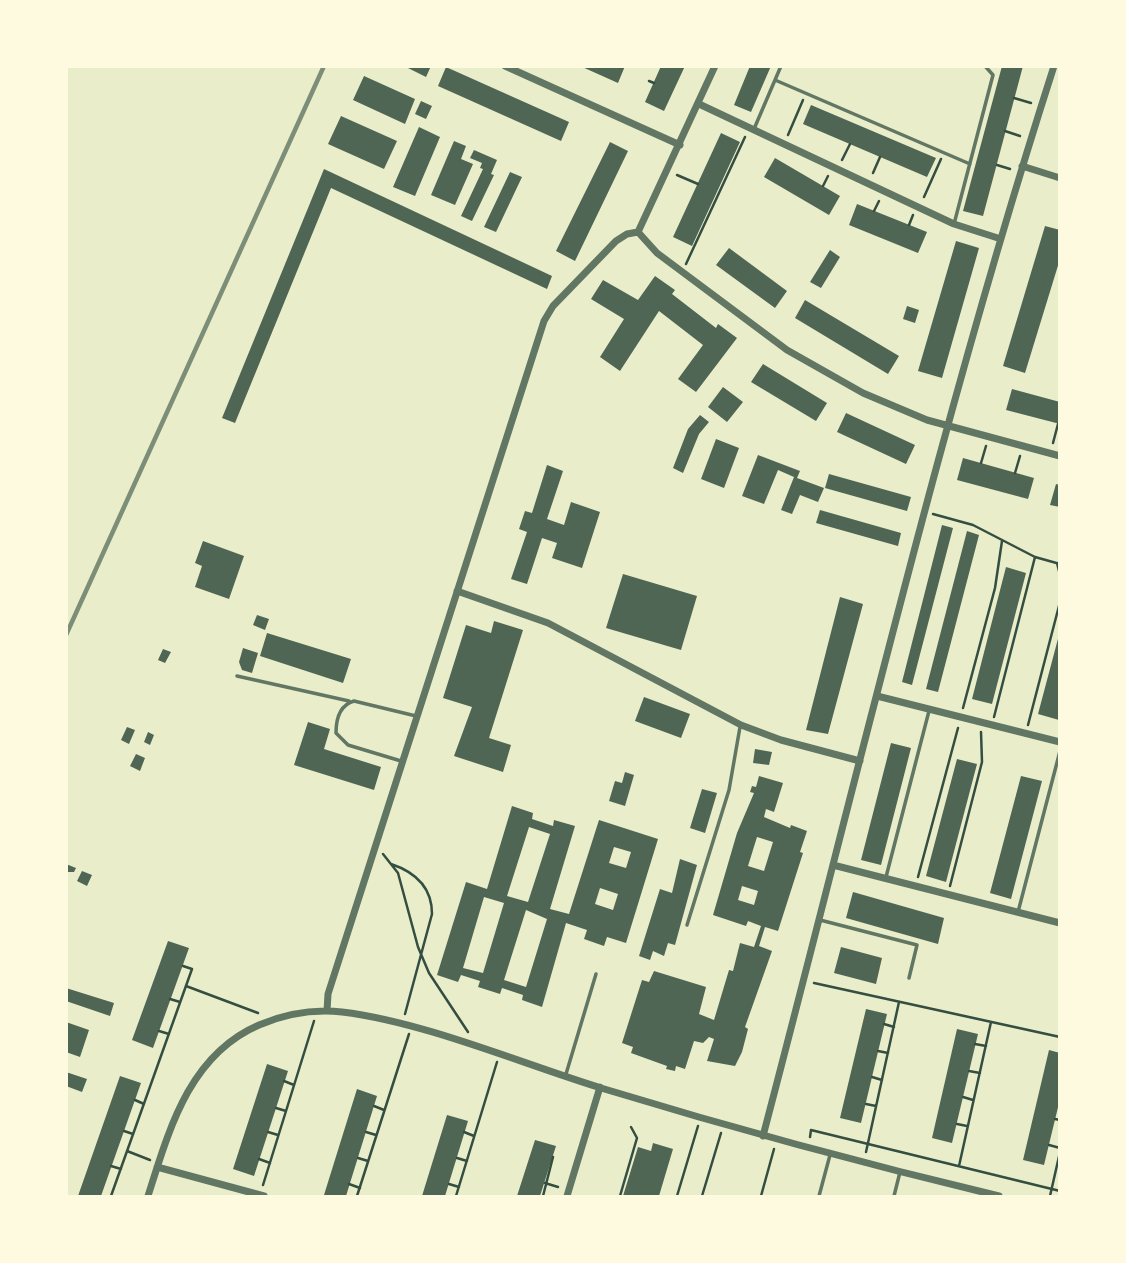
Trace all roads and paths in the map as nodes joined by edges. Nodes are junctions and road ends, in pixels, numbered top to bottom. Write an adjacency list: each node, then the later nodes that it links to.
1 (505, 66): 18 (street)
2 (715, 66): 12 (street)
3 (781, 66): 8 (lane)
4 (985, 66): 7 (lane)
5 (995, 66): 7 (lane)
6 (1054, 66): 24 (street)
7 (993, 75): 22 (lane)
8 (775, 80): 9 (lane); 13 (lane)
9 (806, 93): 16 (path); 19 (lane)
10 (1014, 98): 11 (path)
11 (1031, 103)
12 (699, 104): 13 (street); 18 (street)
13 (752, 128): 30 (street); 34 (path)
14 (1005, 131): 15 (path)
15 (1020, 135)
16 (786, 138)
17 (850, 144): 21 (path)
18 (680, 145): 32 (street)
19 (943, 152): 22 (lane); 30 (path)
20 (880, 157): 28 (path)
21 (841, 164)
22 (970, 164): 31 (lane)
23 (997, 165): 25 (path)
24 (1023, 166): 27 (street); 33 (street)
25 (1010, 169)
26 (677, 175): 29 (path)
27 (1059, 177)
28 (871, 178)
29 (698, 184)
30 (919, 208): 31 (street)
31 (954, 224): 33 (street)
32 (638, 232): 36 (street); 50 (street)
33 (1001, 239): 36 (street)
34 (687, 262)
35 (1058, 424): 37 (path)
36 (948, 427): 40 (street); 43 (street)
37 (1053, 443)
38 (986, 445): 41 (path)
39 (1020, 456): 42 (path)
40 (1059, 456)
41 (981, 463)
42 (1016, 473)
43 (926, 512): 44 (path); 59 (street)
44 (1002, 541): 45 (path); 63 (path)
45 (1035, 557): 46 (path); 49 (path)
46 (1058, 563): 47 (path)
47 (1059, 575)
48 (1021, 589): 49 (path)
49 (1027, 590): 53 (path)
50 (457, 591): 62 (street); 65 (street)
51 (1059, 602): 67 (path)
52 (1014, 618): 53 (path)
53 (1020, 619): 55 (path)
54 (1006, 649): 55 (path)
55 (1012, 651): 58 (path)
56 (237, 676): 60 (lane)
57 (997, 685): 58 (path)
58 (1002, 687): 66 (path)
59 (877, 696): 61 (street); 71 (street)
60 (351, 702): 62 (lane); 70 (lane)
61 (930, 709): 63 (street); 76 (lane)
62 (416, 716): 70 (street)
63 (960, 717): 64 (street); 77 (path)
64 (980, 722): 66 (street); 78 (path)
65 (741, 724): 71 (street); 82 (lane)
66 (992, 725): 67 (street)
67 (1026, 733): 68 (street)
68 (1059, 741)
69 (1059, 751): 79 (lane)
70 (402, 761): 72 (street)
71 (860, 761): 75 (street)
72 (377, 840): 73 (street); 74 (path)
73 (371, 857): 74 (path); 92 (street)
74 (390, 863): 83 (path); 83 (path)
75 (833, 865): 76 (street); 80 (street)
76 (886, 880): 77 (street)
77 (915, 887): 78 (street)
78 (947, 895): 79 (street)
79 (1018, 913): 81 (street)
80 (820, 920): 86 (lane); 87 (street)
81 (1059, 923)
82 (687, 925)
83 (421, 954): 94 (path); 103 (path)
84 (183, 966): 88 (path)
85 (596, 974): 111 (lane)
86 (909, 978)
87 (804, 981): 91 (path); 140 (street)
88 (186, 986): 90 (path); 96 (path)
89 (170, 999): 90 (path)
90 (180, 1002): 101 (path)
91 (899, 1002): 95 (path); 98 (path)
92 (327, 1011): 93 (street); 99 (street)
93 (317, 1012): 96 (street); 115 (path)
94 (404, 1017)
95 (991, 1022): 102 (path); 105 (path)
96 (263, 1024): 156 (street)
97 (884, 1024): 98 (path)
98 (894, 1027): 107 (path)
99 (411, 1028): 108 (street); 125 (path)
100 (159, 1031): 101 (path)
101 (169, 1034): 120 (path)
102 (1059, 1037)
103 (471, 1038)
104 (975, 1044): 105 (path)
105 (986, 1046): 110 (path)
106 (878, 1051): 107 (path)
107 (888, 1053): 113 (path)
108 (499, 1055): 111 (street); 139 (path)
109 (969, 1071): 110 (path)
110 (979, 1073): 119 (path)
111 (565, 1076): 116 (street)
112 (872, 1077): 113 (path)
113 (882, 1080): 123 (path)
114 (284, 1082): 115 (path)
115 (294, 1085): 126 (path)
116 (600, 1087): 127 (street); 168 (street)
117 (963, 1097): 119 (path)
118 (135, 1100): 120 (path)
119 (974, 1100): 130 (path)
120 (144, 1104): 136 (path)
121 (866, 1104): 123 (path)
122 (374, 1106): 125 (path)
123 (876, 1106): 142 (path)
124 (276, 1108): 126 (path)
125 (385, 1110): 138 (path)
126 (286, 1111): 137 (path)
127 (700, 1117): 140 (street); 176 (path)
128 (957, 1124): 130 (path)
129 (631, 1127): 175 (path)
130 (968, 1127): 158 (path)
131 (124, 1130): 136 (path)
132 (268, 1132): 137 (path)
133 (366, 1132): 138 (path)
134 (464, 1132): 139 (path)
135 (722, 1132): 177 (path)
136 (133, 1134): 146 (path)
137 (278, 1135): 155 (path)
138 (377, 1135): 152 (path)
139 (474, 1136): 153 (path)
140 (763, 1136): 141 (street)
141 (777, 1139): 144 (street); 178 (path)
142 (867, 1144): 144 (path); 154 (path); 158 (path)
143 (1049, 1145): 145 (path)
144 (807, 1147): 147 (street)
145 (1059, 1150): 166 (path)
146 (127, 1151): 156 (path); 159 (path)
147 (830, 1154): 154 (street); 179 (lane)
148 (553, 1157): 161 (path)
149 (358, 1158): 152 (path)
150 (457, 1158): 153 (path)
151 (259, 1159): 155 (path)
152 (369, 1161): 165 (path)
153 (467, 1161): 164 (path)
154 (863, 1162): 160 (street)
155 (270, 1163): 171 (path)
156 (158, 1165): 170 (street); 171 (street)
157 (111, 1166): 159 (path)
158 (959, 1167): 166 (path)
159 (121, 1169): 169 (path)
160 (900, 1172): 180 (lane); 181 (street)
161 (546, 1183): 168 (path); 174 (path)
162 (349, 1184): 165 (path)
163 (449, 1184): 164 (path)
164 (459, 1187): 173 (path)
165 (360, 1188): 172 (path)
166 (1051, 1189): 167 (path); 182 (path)
167 (1059, 1191)
168 (568, 1194)
169 (111, 1196)
170 (148, 1196)
171 (262, 1196)
172 (357, 1196)
173 (456, 1196)
174 (543, 1196)
175 (620, 1196)
176 (677, 1196)
177 (702, 1196)
178 (761, 1196)
179 (818, 1196)
180 (894, 1196)
181 (999, 1196)
182 (1049, 1196)

